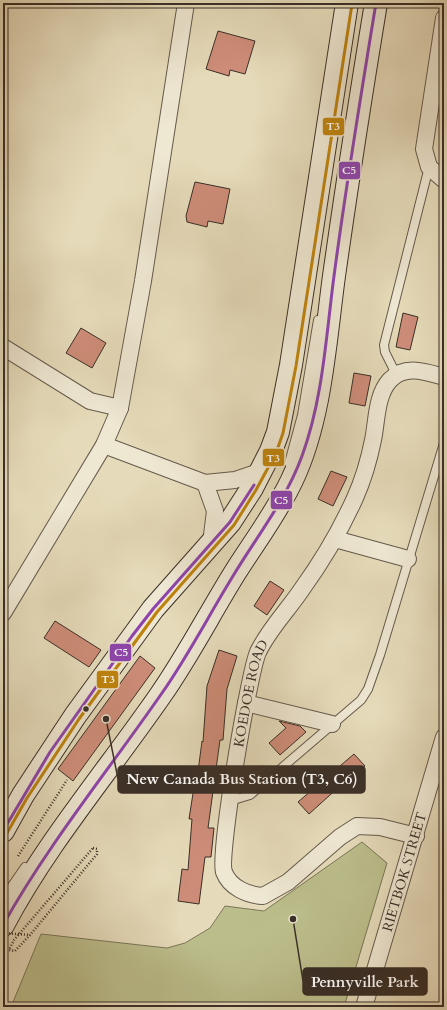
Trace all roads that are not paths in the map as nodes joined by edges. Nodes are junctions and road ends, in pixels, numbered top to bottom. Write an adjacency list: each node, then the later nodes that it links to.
1 (186, 3): 14 (street)
2 (347, 3): 17 (main road)
3 (357, 3): 32 (lane)
4 (368, 3): 7 (lane)
5 (376, 3): 35 (main road)
6 (444, 18): 8 (street)
7 (350, 105)
8 (429, 167): 9 (street); 12 (lane)
9 (444, 180)
10 (319, 312): 23 (lane)
11 (3, 348): 14 (street)
12 (396, 374): 13 (street); 19 (street, KOEDOE ROAD)
13 (444, 377)
14 (120, 408): 16 (street)
15 (444, 443): 21 (lane)
16 (104, 445): 18 (street); 22 (street)
17 (262, 471): 18 (street); 20 (main road)
18 (205, 483): 20 (street)
19 (335, 539): 21 (street); 24 (street, KOEDOE ROAD)
20 (211, 543): 29 (main road)
21 (408, 559): 25 (lane)
22 (3, 613)
23 (179, 650)
24 (246, 703): 25 (street); 28 (street, KOEDOE ROAD)
25 (332, 724): 28 (lane)
26 (444, 737): 30 (street, RIETBOK STREET)
27 (112, 748): 31 (lane)
28 (230, 801): 30 (street, KOEDOE ROAD)
29 (3, 830)
30 (416, 836): 36 (street, RIETBOK STREET)
31 (47, 837)
32 (3, 844)
33 (28, 863): 34 (lane)
34 (3, 899)
35 (9, 932)
36 (364, 1007)

